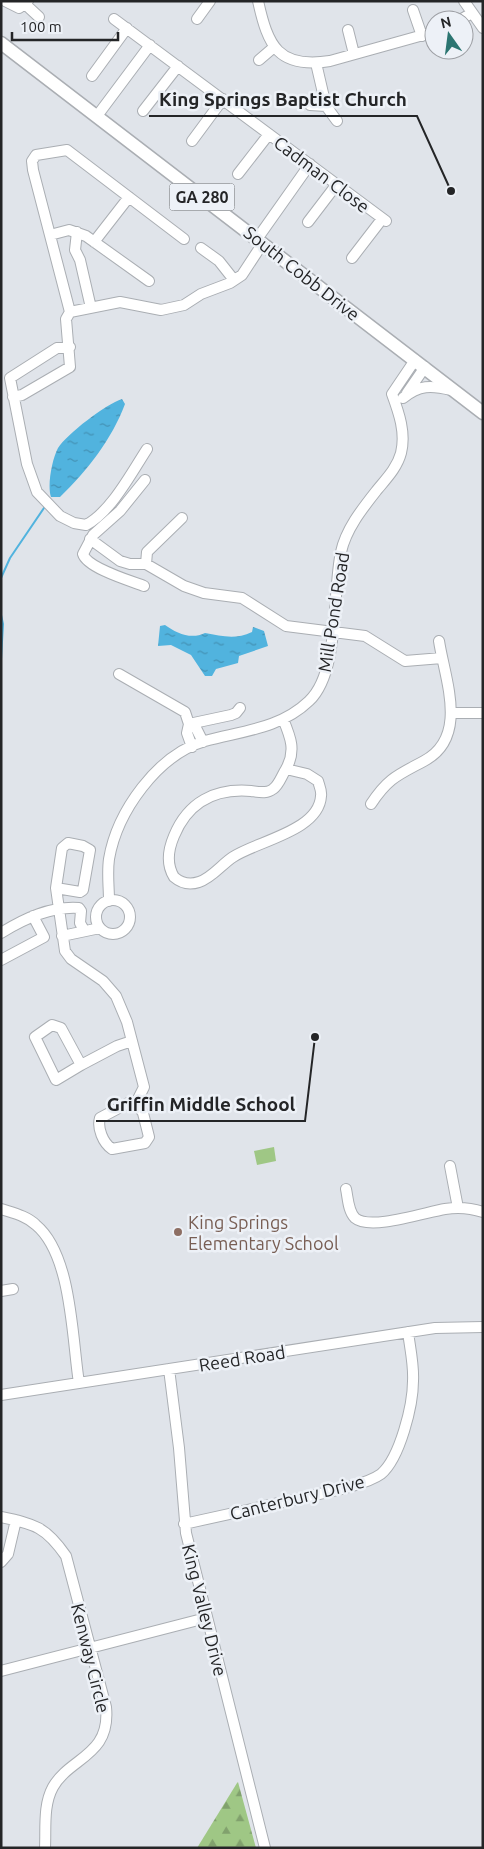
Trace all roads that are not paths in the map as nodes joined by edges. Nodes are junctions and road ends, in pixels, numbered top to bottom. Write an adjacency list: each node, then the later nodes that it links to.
1 (5, 1): 4 (street)
2 (210, 1): 8 (street)
3 (258, 1): 16 (street)
4 (26, 3): 7 (street)
5 (413, 10): 13 (street)
6 (474, 16): 11 (street)
7 (39, 17)
8 (196, 18)
9 (114, 19): 10 (street, Cadman Close)
10 (127, 28): 15 (street, Cadman Close); 21 (street)
11 (483, 28)
12 (348, 30): 17 (street)
13 (422, 36): 17 (street)
14 (1, 43): 26 (main road, South Cobb Drive / GA 280)
15 (150, 45): 20 (street, Cadman Close); 26 (street)
16 (273, 48): 18 (street); 19 (street)
17 (354, 54): 19 (street)
18 (259, 60)
19 (316, 63): 24 (street)
20 (178, 66): 22 (street, Cadman Close); 25 (street)
21 (92, 76)
22 (222, 99): 28 (street, Cadman Close); 29 (street)
23 (310, 105): 24 (street)
24 (326, 106): 27 (street)
25 (143, 112)
26 (97, 116): 38 (main road, South Cobb Drive / GA 280)
27 (337, 121)
28 (269, 134): 30 (street, Cadman Close); 31 (street)
29 (192, 141)
30 (310, 164): 32 (street, Cadman Close); 38 (street)
31 (238, 174)
32 (337, 184): 34 (street); 41 (street, Cadman Close)
33 (129, 197): 36 (street); 37 (street); 39 (street)
34 (308, 222)
35 (77, 232): 36 (street); 39 (street); 44 (street)
36 (50, 235): 45 (street)
37 (184, 239)
38 (260, 241): 42 (street); 47 (main road, South Cobb Drive / GA 280)
39 (94, 242): 43 (street)
40 (201, 248): 42 (street)
41 (352, 258)
42 (234, 280): 44 (street)
43 (149, 281)
44 (90, 308): 45 (street)
45 (70, 312): 46 (street)
46 (70, 347): 49 (street); 49 (street)
47 (420, 363): 48 (main road, South Cobb Drive / GA 280); 50 (street)
48 (451, 390): 50 (street); 51 (main road, South Cobb Drive / GA 280)
49 (13, 397): 52 (street)
50 (399, 401): 58 (street, Mill Pond Road)
51 (483, 413)
52 (147, 449)
53 (145, 480): 55 (street)
54 (182, 518): 56 (street)
55 (90, 539): 56 (street); 57 (street)
56 (146, 564): 58 (street)
57 (144, 586)
58 (332, 632): 60 (street); 65 (street, Mill Pond Road)
59 (439, 641): 60 (street)
60 (442, 658): 64 (street)
61 (119, 674): 66 (street)
62 (240, 708): 66 (street)
63 (483, 712): 64 (street)
64 (451, 713): 70 (street)
65 (283, 720): 67 (street, Mill Pond Road); 69 (street)
66 (189, 724): 67 (street); 68 (street)
67 (203, 742): 68 (street, Mill Pond Road)
68 (192, 747): 72 (street, Mill Pond Road)
69 (286, 769): 69 (street)
70 (371, 804)
71 (56, 888): 71 (street); 73 (street)
72 (109, 901): 75 (street); 77 (street)
73 (58, 909): 74 (street); 76 (street); 80 (street)
74 (81, 911): 75 (street); 78 (street)
75 (98, 912): 77 (street)
76 (33, 916): 79 (street); 81 (street)
77 (100, 928): 78 (street)
78 (84, 930): 80 (street)
79 (1, 933)
80 (62, 936): 82 (street)
81 (1, 960)
82 (132, 1041): 83 (street); 84 (street)
83 (81, 1065): 83 (street)
84 (136, 1103): 84 (street)
85 (450, 1166): 87 (street)
86 (346, 1189): 87 (street)
87 (458, 1208): 89 (street)
88 (1, 1209): 95 (street)
89 (483, 1212)
90 (13, 1289): 91 (street)
91 (1, 1292)
92 (483, 1327): 93 (street, Reed Road)
93 (408, 1332): 94 (street, Reed Road); 99 (street, Canterbury Drive)
94 (169, 1369): 95 (street, Reed Road); 99 (street, King Valley Drive)
95 (78, 1383): 96 (street, Reed Road)
96 (1, 1395)
97 (1, 1517): 98 (street, Kenway Circle)
98 (16, 1520): 100 (street); 102 (street, Kenway Circle)
99 (184, 1524): 101 (street, King Valley Drive)
100 (1, 1562)
101 (206, 1618): 102 (street); 105 (street, King Valley Drive)
102 (90, 1648): 103 (street); 104 (street, Kenway Circle)
103 (1, 1671)
104 (45, 1848)
105 (264, 1848)

